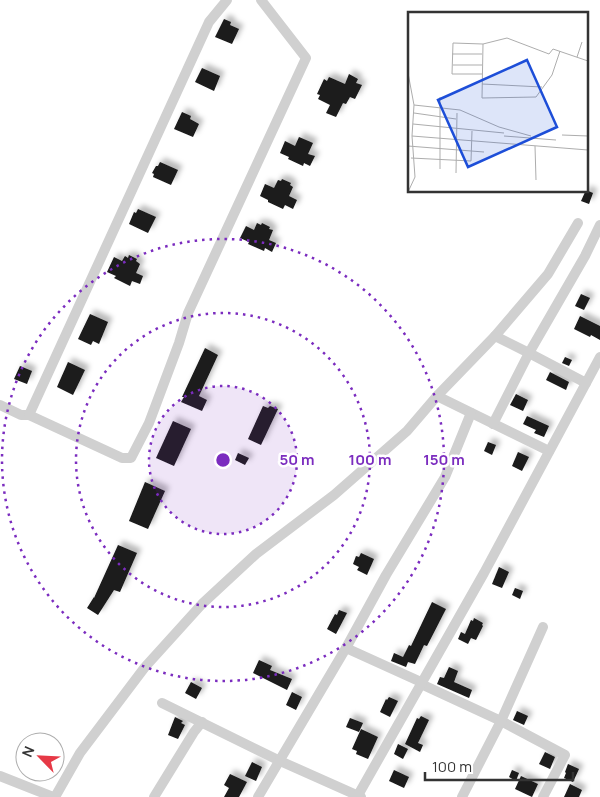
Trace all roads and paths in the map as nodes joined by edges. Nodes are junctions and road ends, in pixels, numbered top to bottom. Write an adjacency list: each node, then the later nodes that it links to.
1 (227, 0): 12 (street)
2 (261, 0): 12 (street)
3 (578, 223): 5 (street)
4 (600, 225): 6 (street)
5 (495, 336): 6 (street); 9 (street)
6 (529, 353): 8 (street); 13 (street)
7 (600, 357): 8 (street)
8 (586, 383): 14 (street)
9 (437, 396): 11 (street); 24 (street)
10 (0, 405): 12 (street)
11 (471, 413): 13 (street); 16 (street)
12 (29, 415)
13 (493, 424): 14 (street)
14 (549, 451): 17 (street)
15 (543, 627): 19 (street)
16 (346, 648): 17 (street); 21 (street)
17 (421, 684): 19 (street); 23 (street)
18 (162, 703): 20 (street)
19 (501, 721): 27 (street); 28 (street)
20 (202, 722): 21 (street); 25 (street)
21 (280, 761): 23 (street); 26 (street)
22 (0, 776): 24 (street)
23 (359, 796)
24 (54, 797)
25 (154, 797)
26 (258, 797)
27 (462, 797)
28 (543, 797)

